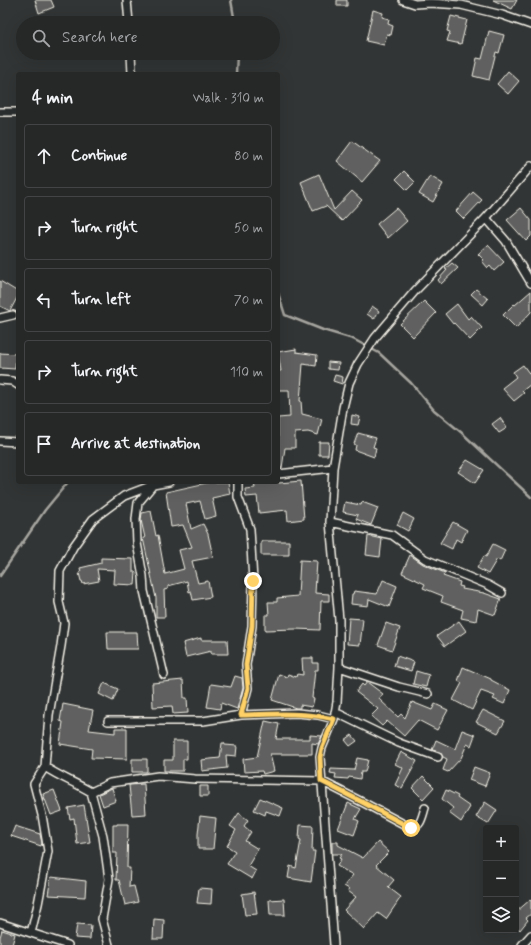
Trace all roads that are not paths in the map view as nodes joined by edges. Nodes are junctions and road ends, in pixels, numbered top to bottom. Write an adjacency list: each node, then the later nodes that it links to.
1 (128, 0): 3 (street)
2 (403, 0): 4 (street)
3 (129, 16)
4 (531, 25)
5 (131, 60): 6 (street)
6 (132, 72)
7 (0, 112): 8 (street)
8 (16, 112)
9 (531, 166): 10 (street)
10 (486, 218): 11 (street); 18 (street)
11 (531, 283)
12 (13, 315): 13 (street)
13 (0, 318)
14 (0, 380): 15 (street)
15 (16, 384)
16 (0, 441): 17 (street)
17 (16, 442)
18 (333, 468): 19 (street); 23 (street)
19 (280, 474)
20 (149, 484): 32 (street)
21 (150, 484): 26 (street)
22 (238, 484): 28 (street)
23 (330, 522): 24 (street); 25 (street)
24 (502, 593)
25 (339, 667): 27 (street); 29 (street)
26 (164, 675)
27 (428, 694)
28 (241, 715): 29 (street); 30 (street)
29 (334, 715): 31 (street); 33 (street)
30 (108, 721)
31 (438, 757)
32 (46, 766): 34 (street); 37 (street)
33 (321, 781): 34 (street); 35 (street); 41 (street)
34 (91, 792): 40 (street)
35 (425, 808)
36 (0, 923): 37 (street)
37 (31, 933): 39 (street)
38 (531, 934): 42 (street)
39 (68, 945)
40 (109, 945)
41 (334, 945)
42 (522, 945)

